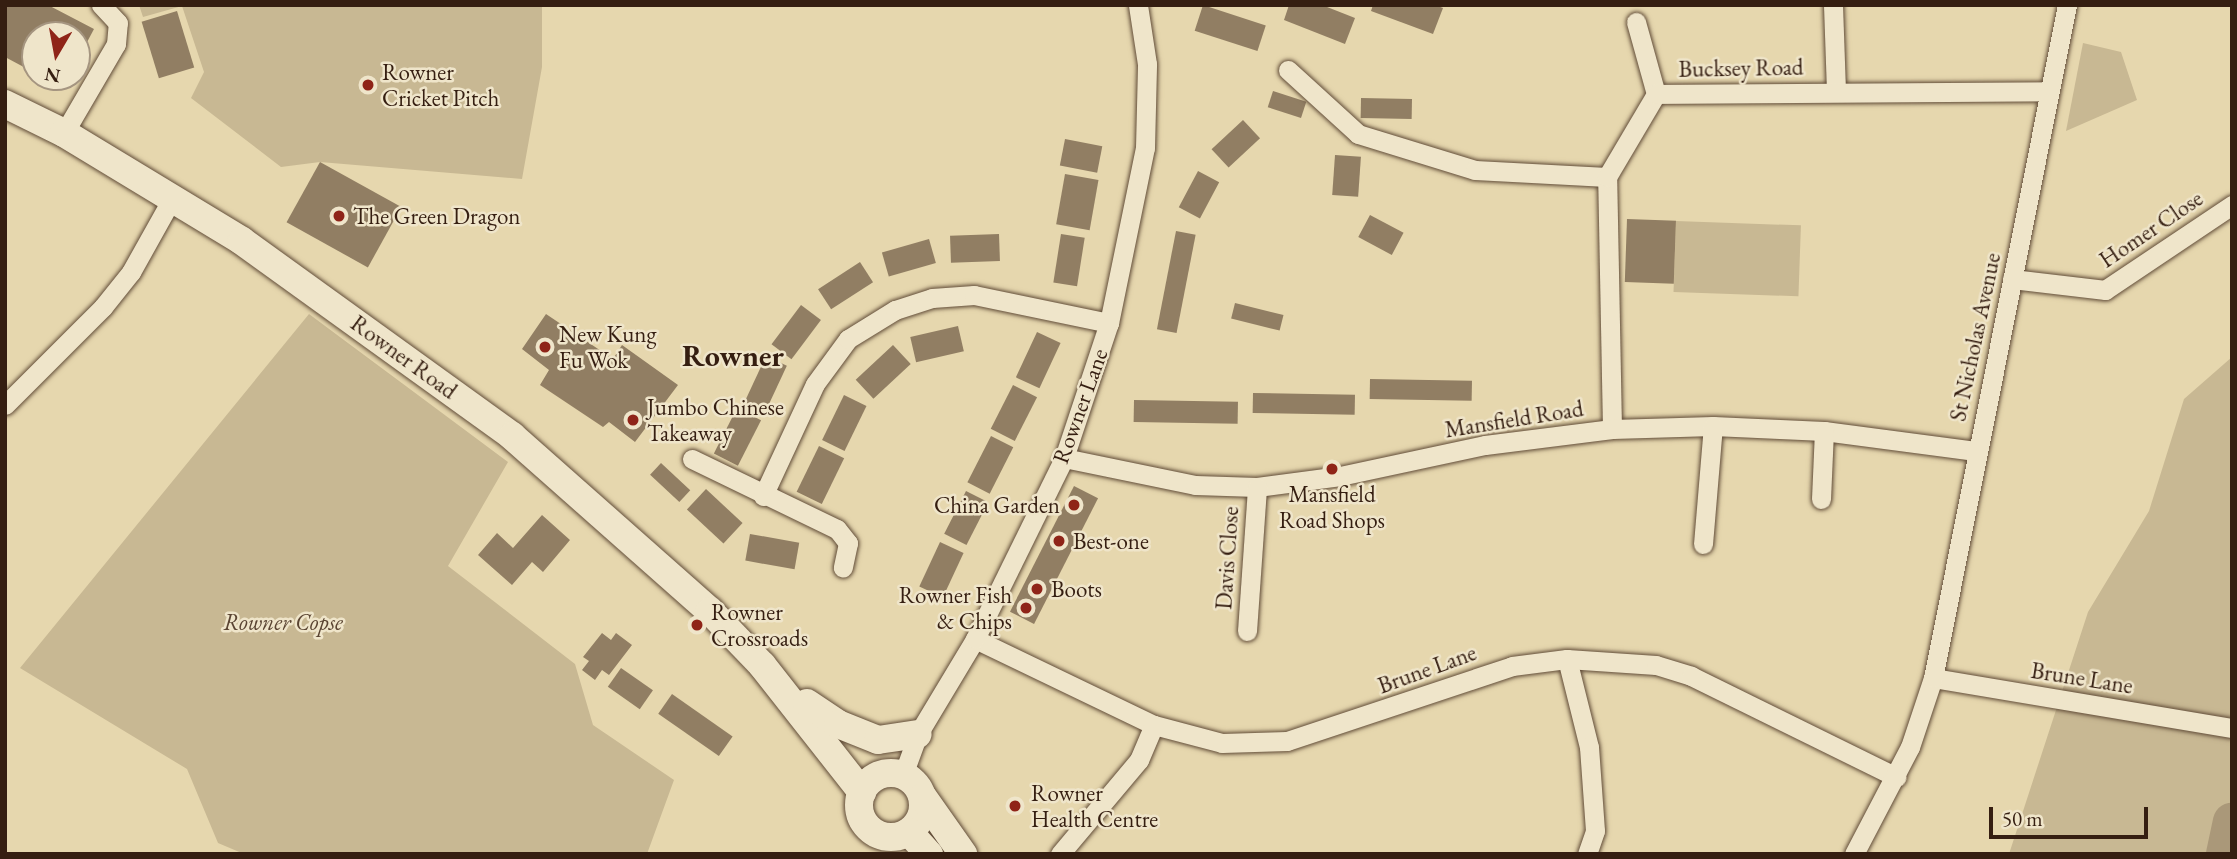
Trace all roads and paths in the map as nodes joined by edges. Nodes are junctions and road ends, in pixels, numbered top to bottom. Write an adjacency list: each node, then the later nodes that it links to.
1 (101, 5): 11 (street)
2 (1138, 5): 16 (street, Rowner Lane)
3 (1833, 5): 7 (street)
4 (2067, 5): 8 (street, St Nicholas Avenue)
5 (1636, 22): 9 (street)
6 (1287, 70): 12 (street)
7 (1836, 91): 8 (street, Bucksey Road); 9 (street, Bucksey Road)
8 (2049, 91): 15 (street, St Nicholas Avenue)
9 (1656, 94): 12 (street, Bucksey Road)
10 (5, 104): 11 (main road, Rowner Road)
11 (64, 133): 13 (main road, Rowner Road)
12 (1607, 177): 19 (street)
13 (173, 197): 17 (street); 32 (main road, Rowner Road)
14 (2232, 205): 15 (street, Homer Close)
15 (2012, 279): 21 (street, St Nicholas Avenue)
16 (1109, 323): 22 (street, Rowner Lane); 25 (street)
17 (5, 405)
18 (1713, 426): 19 (street, Mansfield Road); 20 (street, Mansfield Road); 27 (street)
19 (1612, 429): 24 (street, Mansfield Road)
20 (1824, 431): 21 (street, Mansfield Road); 26 (street)
21 (1976, 451): 33 (street, St Nicholas Avenue)
22 (1064, 458): 24 (street, Mansfield Road); 30 (street, Rowner Lane)
23 (692, 460): 25 (street)
24 (1257, 488): 29 (street, Davis Close)
25 (763, 496): 28 (street)
26 (1821, 499)
27 (1703, 544)
28 (843, 567)
29 (1247, 631)
30 (975, 639): 35 (street, Brune Lane); 37 (street, Rowner Lane)
31 (1567, 659): 35 (street, Brune Lane); 38 (street, Brune Lane); 46 (street)
32 (762, 666): 34 (main road, Rowner Road); 39 (main road, Rowner Road)
33 (1933, 678): 36 (street, Brune Lane); 38 (street, St Nicholas Avenue)
34 (807, 703): 37 (main road); 39 (main road, Rowner Road)
35 (1154, 725): 45 (street)
36 (2228, 727)
37 (918, 734): 39 (street, Rowner Lane)
38 (1896, 777): 47 (street, St Nicholas Avenue)
39 (880, 781): 40 (main road); 42 (main road)
40 (923, 797): 41 (main road); 44 (main road)
41 (902, 840): 42 (main road); 43 (main road)
42 (866, 841)
43 (929, 854)
44 (963, 854)
45 (1060, 854)
46 (1587, 854)
47 (1854, 854)

